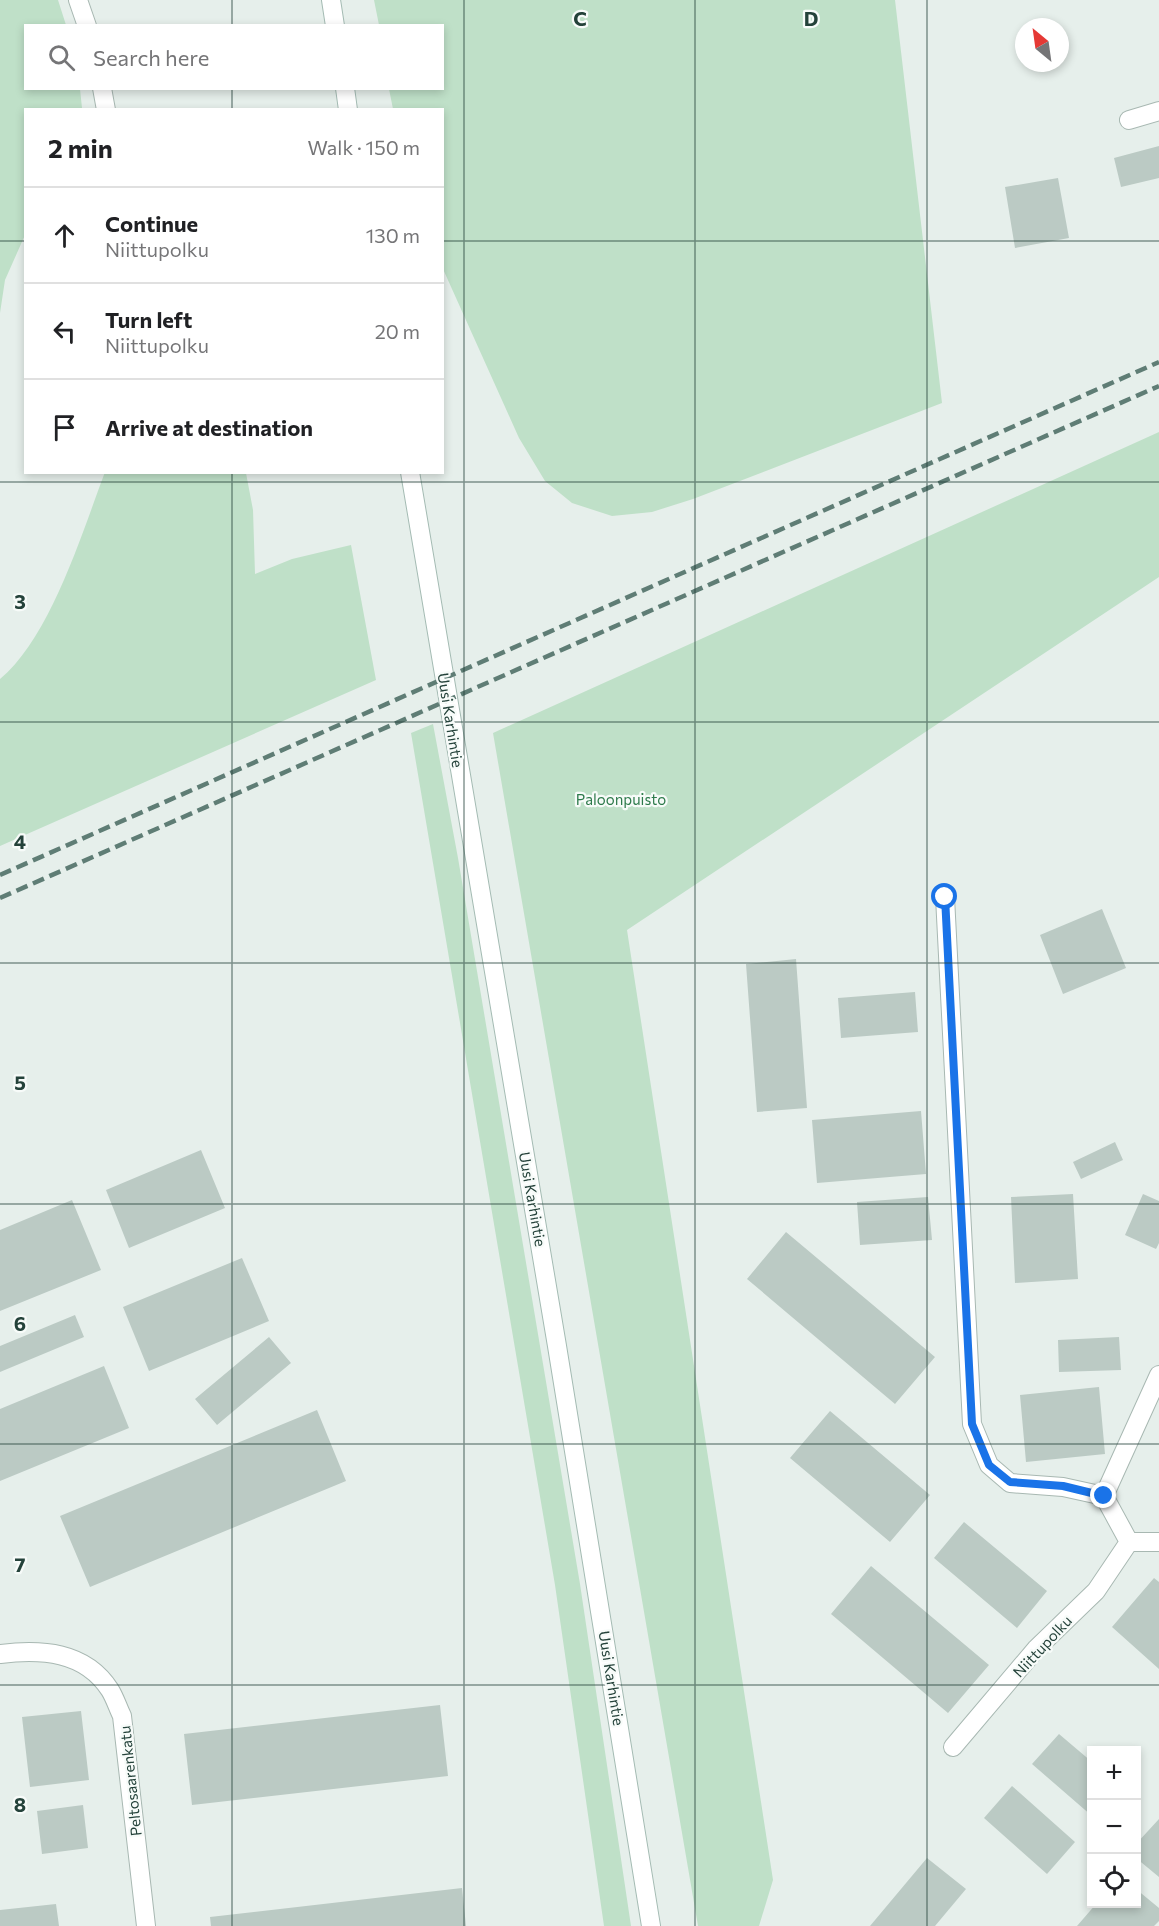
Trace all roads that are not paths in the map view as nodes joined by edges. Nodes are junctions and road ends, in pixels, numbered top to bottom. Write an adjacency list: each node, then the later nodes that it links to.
1 (78, 0): 3 (street)
2 (331, 0): 4 (street)
3 (86, 24)
4 (335, 24)
5 (102, 90): 7 (street)
6 (345, 90): 8 (street)
7 (106, 108)
8 (348, 108)
9 (1159, 111): 10 (street)
10 (1129, 120)
11 (410, 474): 20 (street, Uusi Karhintie)
12 (945, 897): 14 (street)
13 (1159, 1375): 14 (street)
14 (1104, 1496): 15 (street)
15 (1129, 1542): 16 (street); 18 (street, Niittupolku)
16 (1159, 1542)
17 (0, 1654): 19 (street, Peltosaarenkatu)
18 (952, 1747)
19 (146, 1926)
20 (651, 1926)

